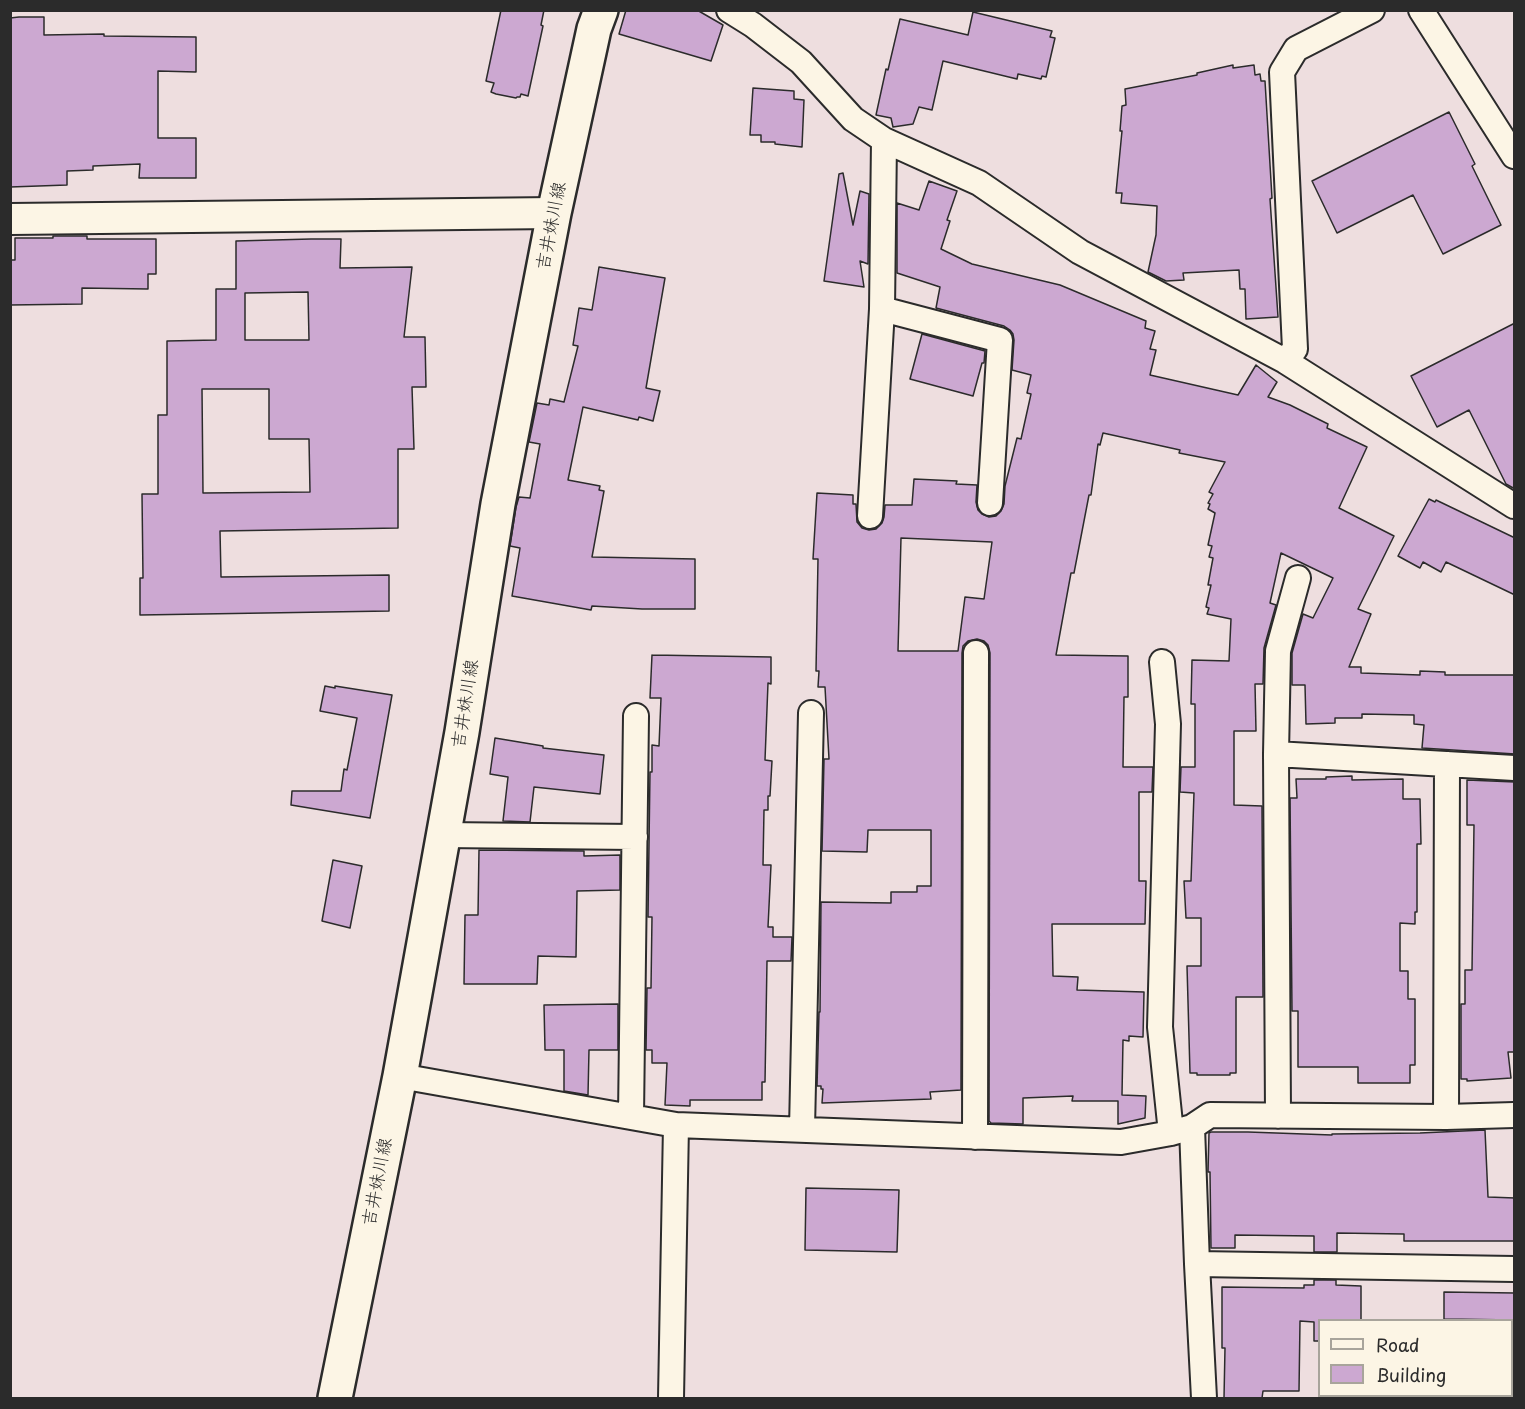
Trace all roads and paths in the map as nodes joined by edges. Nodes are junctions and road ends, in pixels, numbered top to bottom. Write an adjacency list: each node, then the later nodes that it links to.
1 (601, 10): 7 (main road, 吉井妹川線)
2 (729, 10): 5 (street)
3 (1372, 10): 10 (street)
4 (1421, 10): 6 (street)
5 (884, 140): 9 (street); 10 (street)
6 (1515, 156)
7 (554, 213): 8 (street); 22 (main road, 吉井妹川線)
8 (10, 219)
9 (882, 309): 11 (street); 13 (street)
10 (1285, 362): 12 (street)
11 (990, 503)
12 (1515, 506)
13 (870, 516)
14 (1298, 578): 19 (street)
15 (976, 653): 32 (street)
16 (1161, 662): 31 (street)
17 (811, 713): 30 (street)
18 (636, 716): 23 (street)
19 (1276, 754): 20 (street); 27 (street)
20 (1447, 764): 21 (street); 28 (street)
21 (1515, 768)
22 (443, 835): 23 (street); 24 (main road, 吉井妹川線)
23 (635, 837): 26 (street)
24 (400, 1076): 26 (street); 35 (main road, 吉井妹川線)
25 (1515, 1115): 28 (street)
26 (631, 1116): 29 (street)
27 (1278, 1116): 28 (street); 31 (street)
28 (1446, 1117)
29 (676, 1125): 30 (street); 36 (street)
30 (802, 1129): 32 (street)
31 (1181, 1130): 32 (street); 33 (street)
32 (975, 1137)
33 (1197, 1264): 34 (street); 37 (street)
34 (1515, 1269)
35 (335, 1398)
36 (670, 1398)
37 (1204, 1398)

